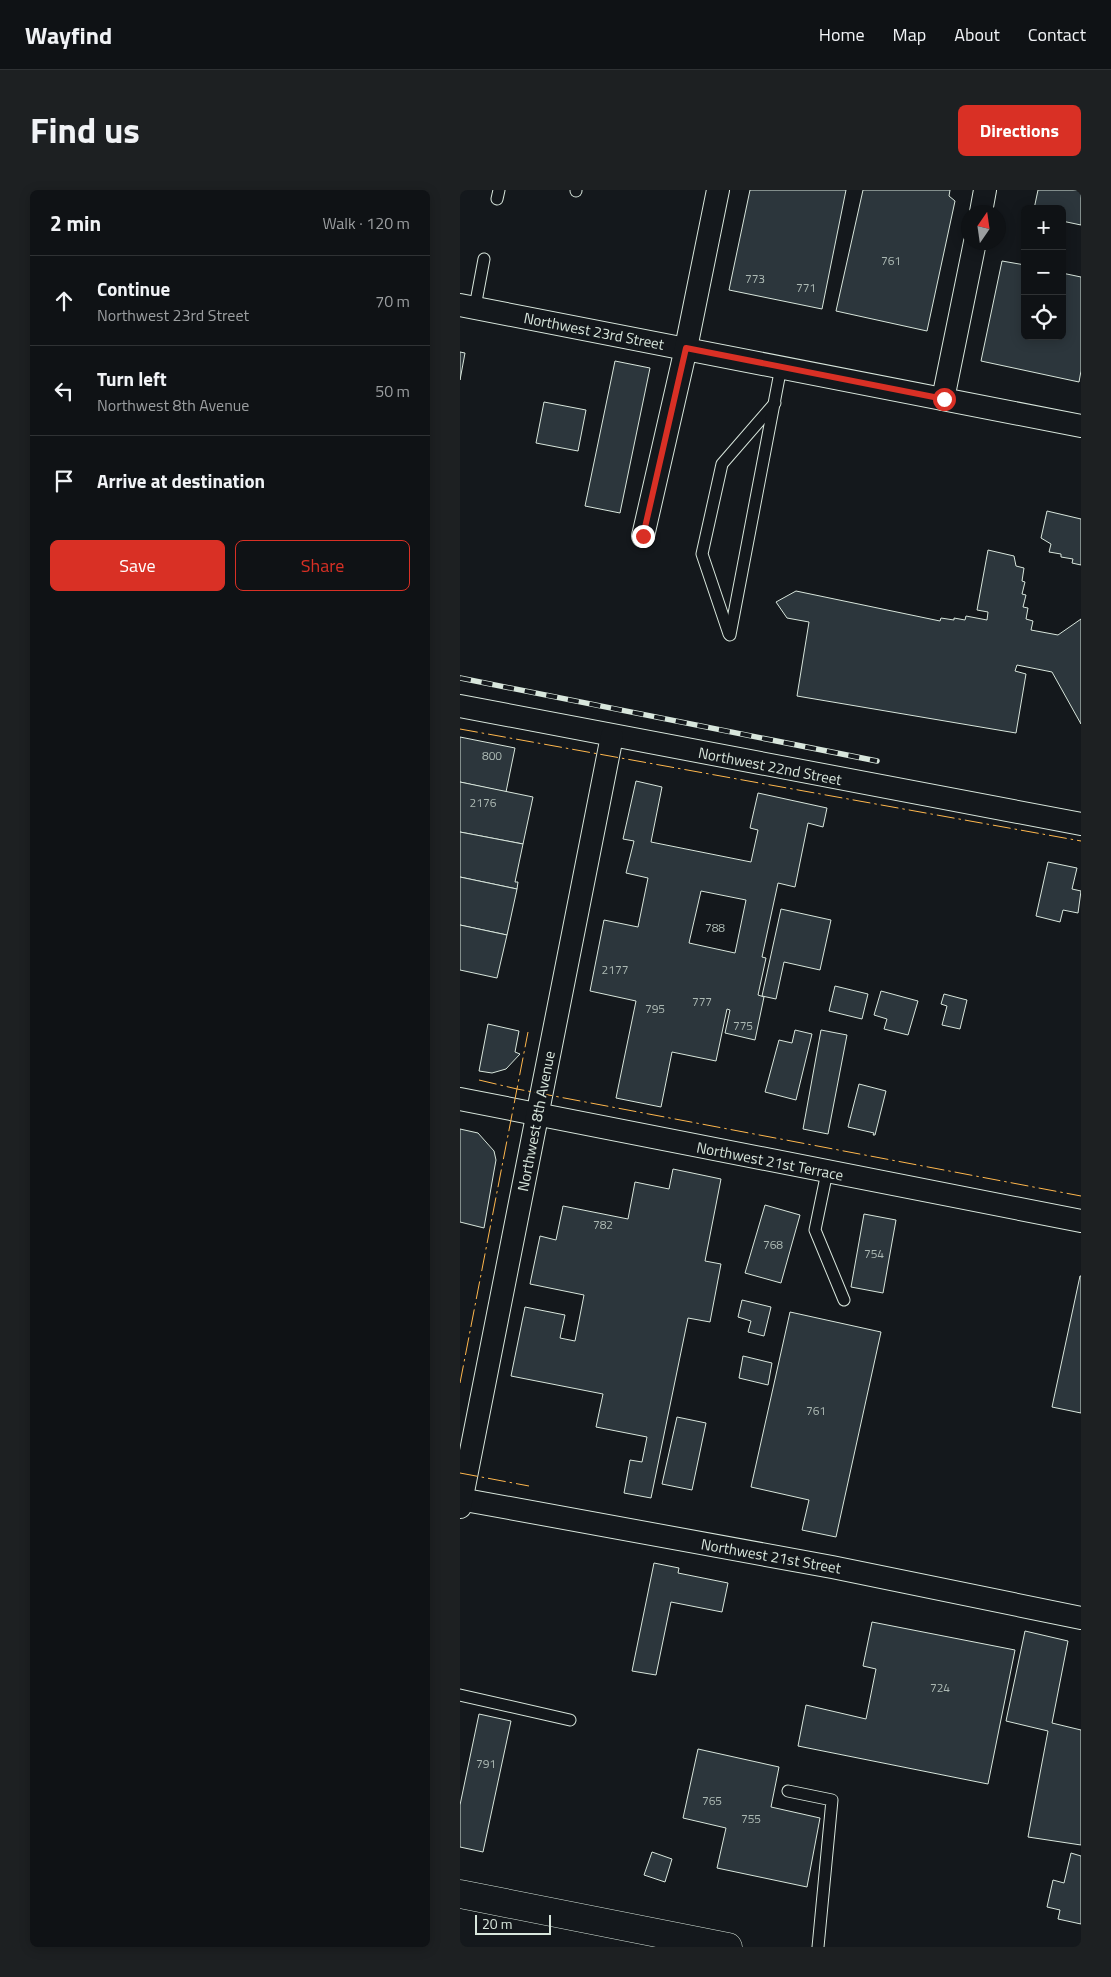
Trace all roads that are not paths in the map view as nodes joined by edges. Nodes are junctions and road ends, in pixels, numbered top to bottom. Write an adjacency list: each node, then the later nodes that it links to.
1 (718, 190): 7 (street)
2 (985, 190): 3 (street)
3 (982, 205)
4 (973, 250): 9 (street)
5 (484, 260): 6 (lane)
6 (467, 306): 7 (street, Northwest 23rd Street)
7 (686, 348): 8 (street, Northwest 23rd Street); 12 (street)
8 (781, 367): 9 (street, Northwest 23rd Street); 10 (lane)
9 (944, 399): 11 (street, Northwest 23rd Street)
10 (775, 403): 10 (lane)
11 (1081, 426)
12 (643, 536)
13 (460, 706): 14 (street, Northwest 22nd Street)
14 (612, 736): 15 (street, Northwest 22nd Street); 17 (street, Northwest 8th Avenue)
15 (1081, 824)
16 (460, 1100): 17 (street, Northwest 21st Terrace)
17 (537, 1115): 18 (street, Northwest 21st Terrace); 21 (street, Northwest 8th Avenue)
18 (827, 1172): 19 (street, Northwest 21st Terrace); 20 (lane)
19 (1081, 1221)
20 (844, 1300)
21 (460, 1502): 22 (street, Northwest 21st Street)
22 (1081, 1618)
23 (460, 1695): 24 (lane)
24 (570, 1720)
25 (788, 1791): 28 (lane)
26 (460, 1894): 27 (main road)
27 (728, 1947)
28 (818, 1947)

